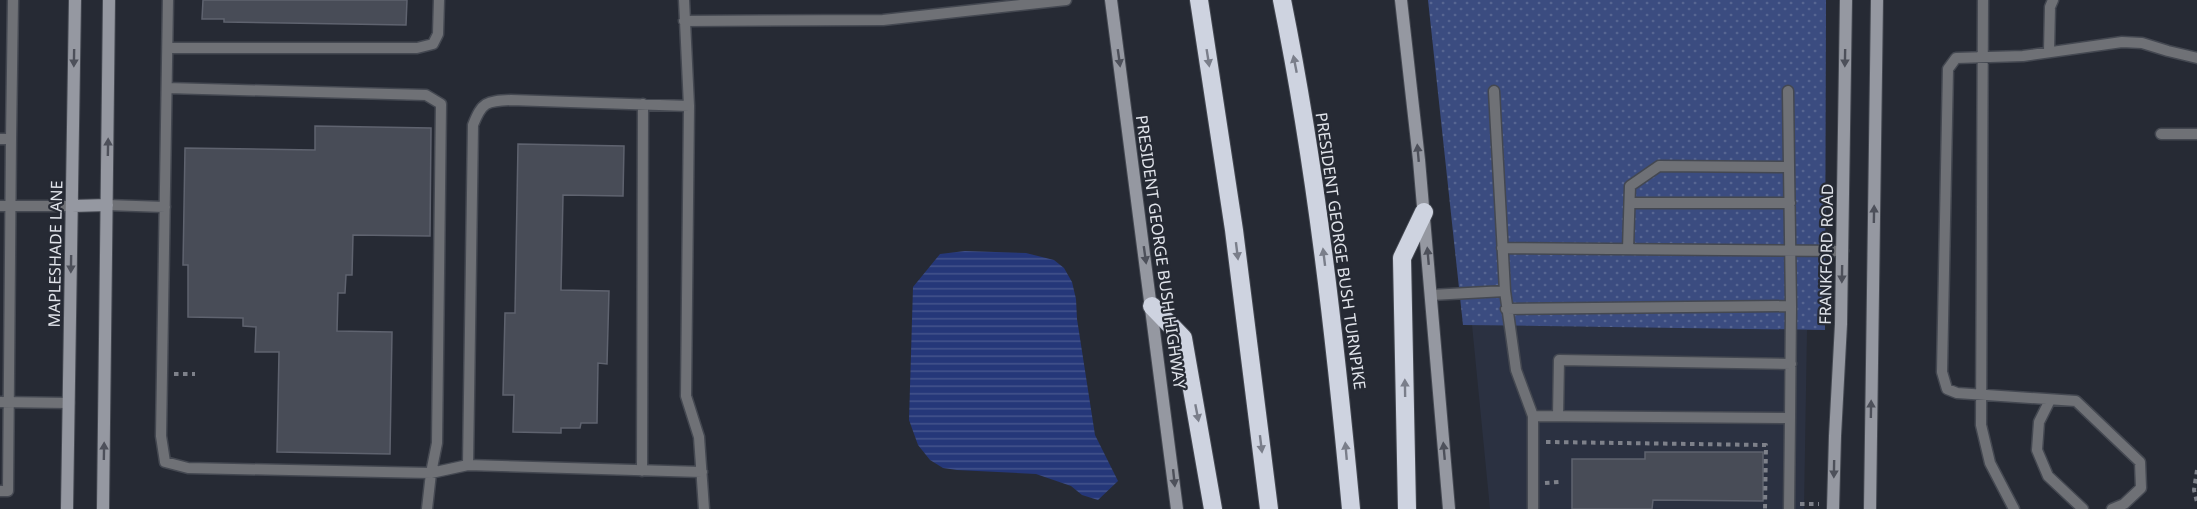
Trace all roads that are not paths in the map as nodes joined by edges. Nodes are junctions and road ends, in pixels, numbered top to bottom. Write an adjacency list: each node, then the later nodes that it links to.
1 (13, 0): 29 (lane)
2 (75, 0): 35 (main road, MAPLESHADE LANE, one-way to 35)
3 (109, 0): 33 (main road, one-way to 3)
4 (168, 0): 18 (lane)
5 (439, 0): 18 (lane)
6 (684, 0): 17 (lane)
7 (1066, 0): 16 (lane)
8 (1111, 0): 44 (main road, PRESIDENT GEORGE BUSH HIGHWAY, one-way to 44)
9 (1199, 0): 66 (highway, one-way to 66)
10 (1281, 0): 67 (highway, PRESIDENT GEORGE BUSH TURNPIKE, one-way to 10)
11 (1401, 0): 37 (main road, one-way to 11)
12 (1846, 0): 41 (main road, FRANKFORD ROAD, one-way to 41)
13 (1877, 0): 73 (main road, one-way to 13)
14 (1983, 0): 20 (lane)
15 (2053, 0): 19 (lane)
16 (967, 6): 17 (lane)
17 (684, 21): 26 (lane)
18 (168, 48): 22 (lane)
19 (2049, 51): 20 (lane); 21 (lane)
20 (1983, 57): 48 (lane); 48 (lane)
21 (2197, 58)
22 (167, 88): 36 (lane); 58 (lane)
23 (1494, 91): 38 (lane)
24 (1788, 91): 30 (lane)
25 (643, 104): 26 (lane); 55 (lane); 56 (lane)
26 (689, 106): 57 (lane)
27 (2161, 134): 28 (lane)
28 (2197, 134)
29 (5, 139): 34 (lane)
30 (1789, 167): 31 (lane); 32 (lane)
31 (1630, 203): 32 (lane); 39 (lane)
32 (1790, 203): 40 (lane)
33 (107, 205): 35 (main road); 36 (lane); 61 (main road, one-way to 33)
34 (5, 206): 35 (lane); 50 (lane)
35 (72, 206): 51 (main road, MAPLESHADE LANE, one-way to 51)
36 (165, 207): 58 (lane)
37 (1424, 212): 43 (main road, one-way to 37); 68 (highway, one-way to 37)
38 (1502, 248): 39 (lane); 42 (lane)
39 (1628, 249): 40 (lane)
40 (1791, 250): 41 (lane); 45 (lane)
41 (1843, 251): 72 (main road, FRANKFORD ROAD, one-way to 72)
42 (1504, 291): 43 (lane); 46 (lane)
43 (1431, 295): 69 (main road, one-way to 43)
44 (1152, 306): 64 (main road, PRESIDENT GEORGE BUSH HIGHWAY, one-way to 64); 65 (highway, one-way to 65)
45 (1791, 306): 46 (lane); 47 (lane)
46 (1506, 309): 52 (lane)
47 (1791, 364): 53 (lane); 54 (lane)
48 (1981, 394): 49 (lane); 74 (lane)
49 (2050, 400): 75 (lane); 76 (lane)
50 (4, 402): 51 (lane); 59 (lane)
51 (69, 403): 60 (main road, MAPLESHADE LANE)
52 (1533, 416): 53 (lane); 70 (lane)
53 (1558, 416): 54 (lane)
54 (1790, 418): 71 (lane)
55 (468, 465): 56 (lane); 58 (lane)
56 (642, 471): 57 (lane)
57 (702, 472): 63 (lane)
58 (431, 473): 62 (lane)
59 (0, 491)
60 (67, 509)
61 (103, 509)
62 (427, 509)
63 (704, 509)
64 (1177, 509)
65 (1214, 509)
66 (1269, 509)
67 (1351, 509)
68 (1407, 509)
69 (1449, 509)
70 (1533, 509)
71 (1789, 509)
72 (1833, 509)
73 (1870, 509)
74 (2014, 509)
75 (2083, 509)
76 (2112, 509)

